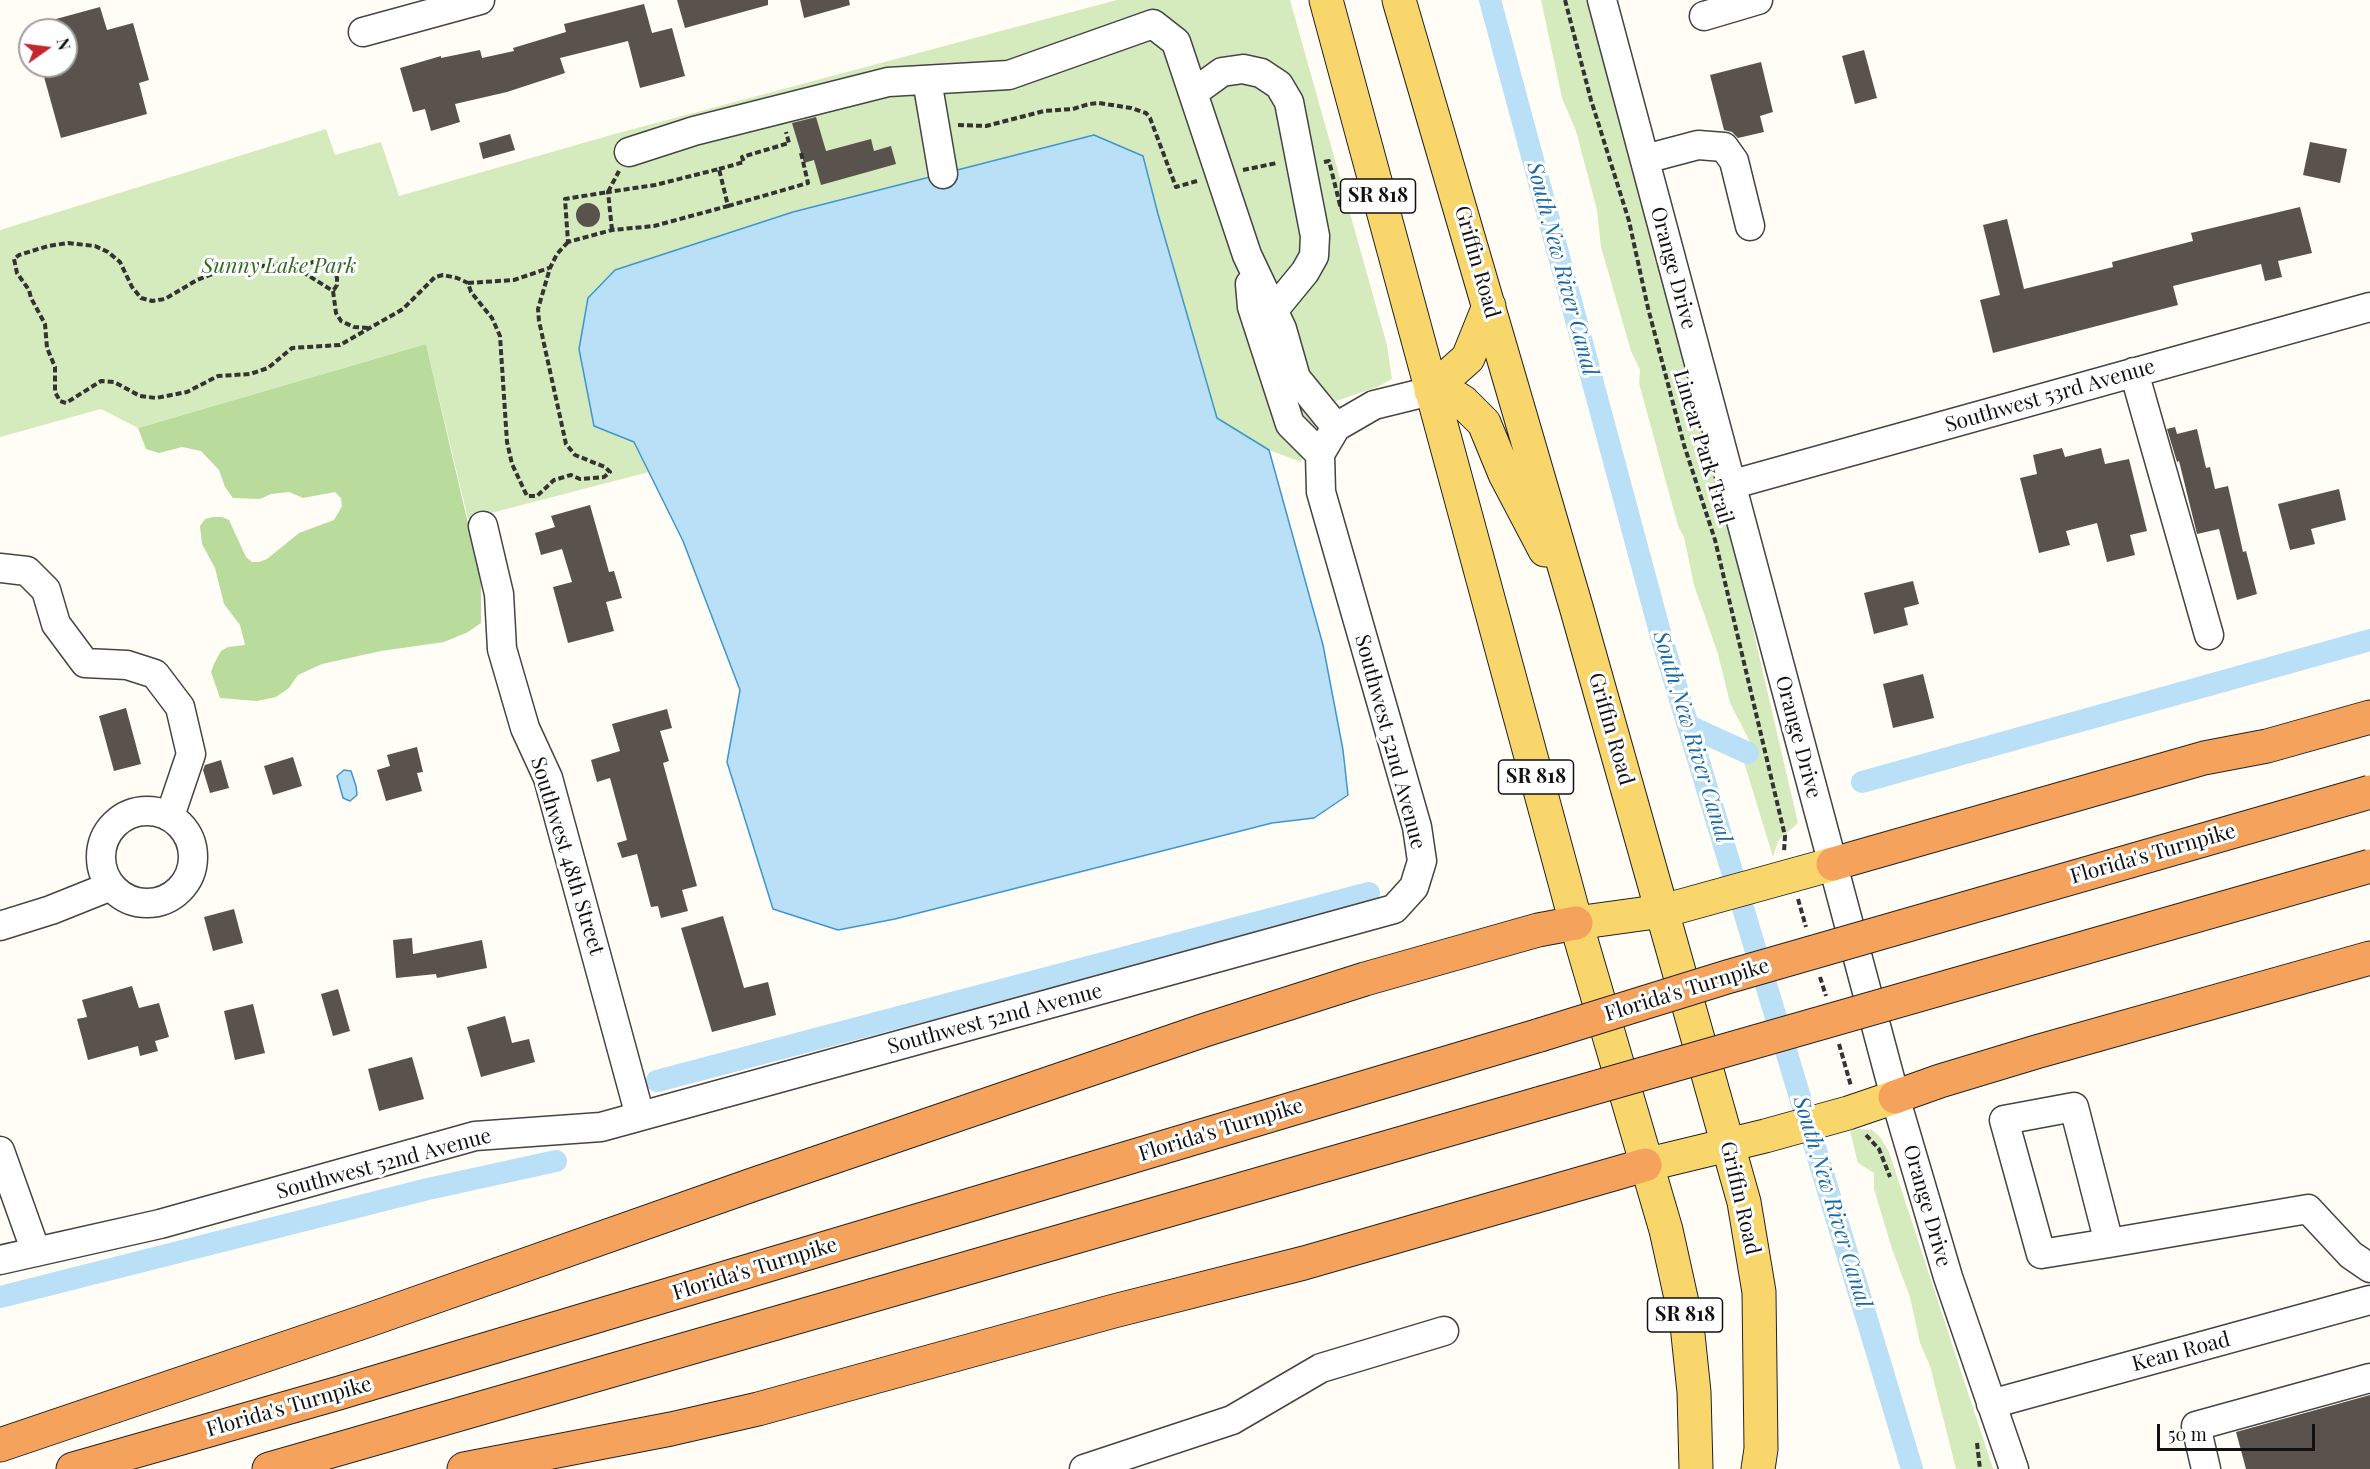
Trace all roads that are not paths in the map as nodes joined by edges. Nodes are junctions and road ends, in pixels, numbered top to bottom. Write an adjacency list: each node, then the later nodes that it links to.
1 (480, 0): 7 (street)
2 (1326, 0): 19 (main road, SR 818)
3 (1399, 0): 15 (main road, Griffin Road)
4 (1602, 0): 11 (street, Orange Drive)
5 (1758, 0): 6 (street)
6 (1704, 16)
7 (363, 32)
8 (927, 80): 9 (street); 10 (street); 12 (street)
9 (1193, 93): 14 (street); 17 (street)
10 (629, 152)
11 (1645, 159): 13 (street); 22 (street, Orange Drive)
12 (943, 174)
13 (1750, 226)
14 (1247, 255): 17 (street); 21 (street)
15 (1489, 306): 19 (main road); 25 (main road, Griffin Road)
16 (2370, 307): 18 (street, Southwest 53rd Avenue)
17 (1273, 311): 20 (street)
18 (2134, 372): 22 (street, Southwest 53rd Avenue); 26 (street)
19 (1431, 392): 20 (street); 25 (main road); 34 (main road, SR 818)
20 (1336, 427): 21 (street)
21 (1320, 454): 38 (street, Southwest 52nd Avenue)
22 (1730, 485): 30 (street, Orange Drive)
23 (483, 526): 38 (street, Southwest 48th Street)
24 (0, 568): 29 (street)
25 (1577, 610): 33 (main road, Griffin Road)
26 (2209, 635)
27 (2370, 717): 30 (highway)
28 (2370, 792): 51 (highway, Florida's Turnpike, bridge)
29 (170, 816): 32 (street); 32 (street)
30 (1833, 864): 33 (main road); 37 (street, Orange Drive)
31 (2370, 866): 52 (highway, bridge)
32 (111, 886): 35 (street)
33 (1663, 911): 34 (main road); 39 (main road, Griffin Road)
34 (1576, 922): 41 (main road, SR 818); 50 (highway)
35 (0, 926)
36 (2370, 958): 37 (highway)
37 (1895, 1097): 39 (main road); 49 (street, Orange Drive)
38 (640, 1116): 43 (street, Southwest 52nd Avenue)
39 (1728, 1146): 41 (main road); 56 (main road, Griffin Road)
40 (0, 1151): 43 (street)
41 (1645, 1165): 53 (highway); 55 (main road, SR 818)
42 (2109, 1243): 42 (street); 45 (street)
43 (36, 1252): 44 (street, Southwest 52nd Avenue)
44 (0, 1260)
45 (2370, 1268)
46 (2370, 1300): 49 (street, Kean Road)
47 (1444, 1331): 54 (street)
48 (2370, 1378): 58 (street)
49 (1991, 1404): 57 (street, Orange Drive)
50 (0, 1445)
51 (73, 1469)
52 (269, 1469)
53 (464, 1469)
54 (1084, 1469)
55 (1695, 1469)
56 (1758, 1469)
57 (2014, 1469)
58 (2206, 1469)

